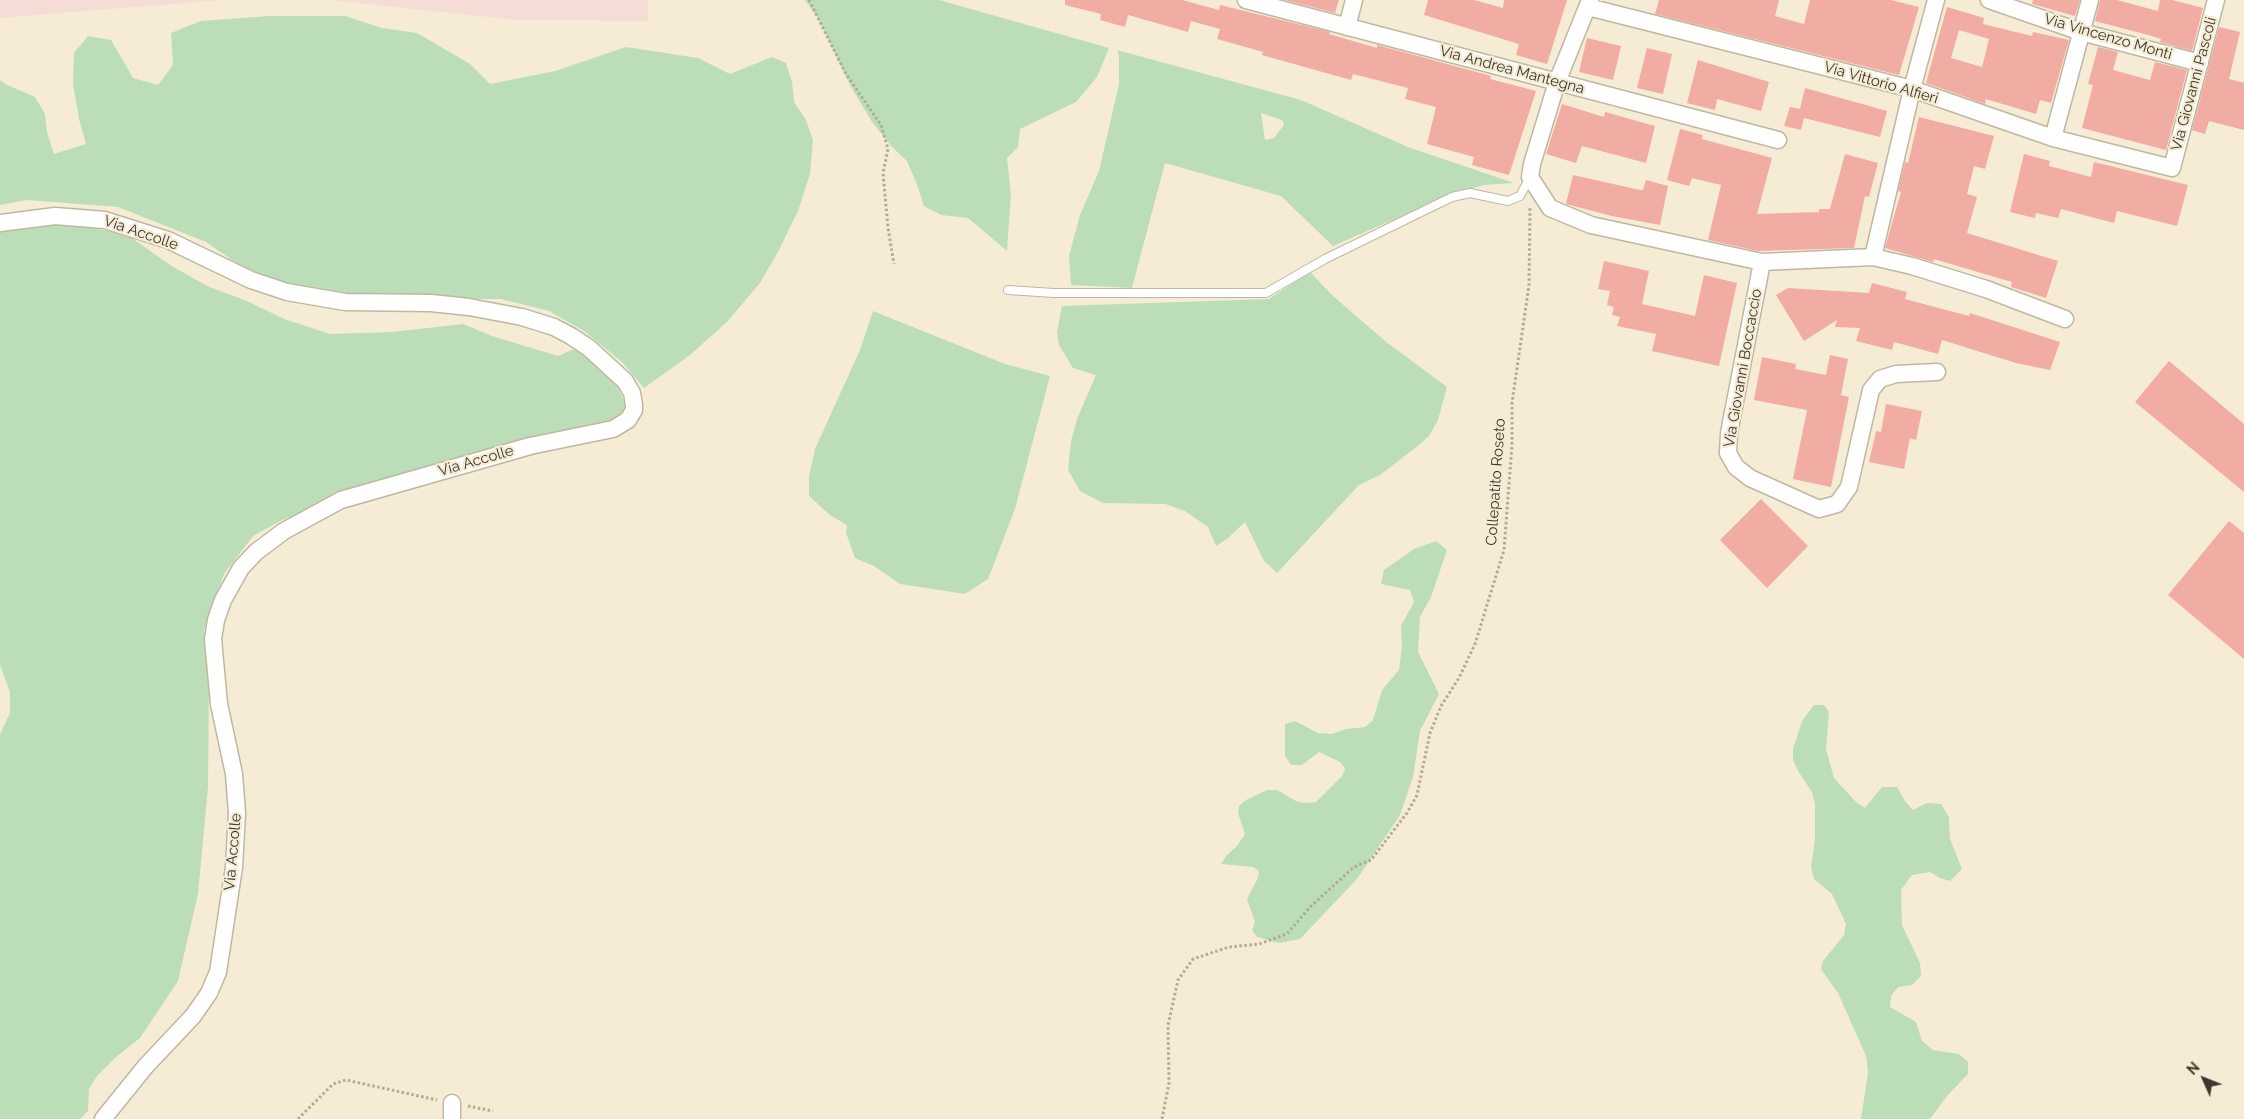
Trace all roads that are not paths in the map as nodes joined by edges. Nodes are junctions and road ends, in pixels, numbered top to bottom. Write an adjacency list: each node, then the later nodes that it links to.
1 (1246, 0): 8 (street, Via Andrea Mantegna)
2 (1354, 0): 8 (street)
3 (1936, 0): 12 (street)
4 (1989, 0): 9 (street, Via Vincenzo Monti)
5 (2090, 0): 9 (street)
6 (2216, 0): 10 (street, Via Giovanni Pascoli)
7 (1588, 3): 11 (street); 12 (street, Via Vittorio Alfieri)
8 (1347, 27): 11 (street, Via Andrea Mantegna)
9 (2081, 32): 10 (street, Via Vincenzo Monti); 13 (street)
10 (2200, 63): 15 (street, Via Giovanni Pascoli)
11 (1557, 82): 14 (street, Via Andrea Mantegna); 16 (street)
12 (1912, 89): 13 (street, Via Vittorio Alfieri); 18 (street)
13 (2053, 138): 15 (street, Via Vittorio Alfieri)
14 (1778, 140)
15 (2172, 168)
16 (1530, 177): 19 (street); 20 (lane)
17 (0, 223): 23 (street, Via Accolle)
18 (1873, 258): 19 (street); 21 (street)
19 (1762, 262): 22 (street, Via Giovanni Boccaccio)
20 (1008, 290)
21 (2065, 319)
22 (1937, 372)
23 (103, 1119)

